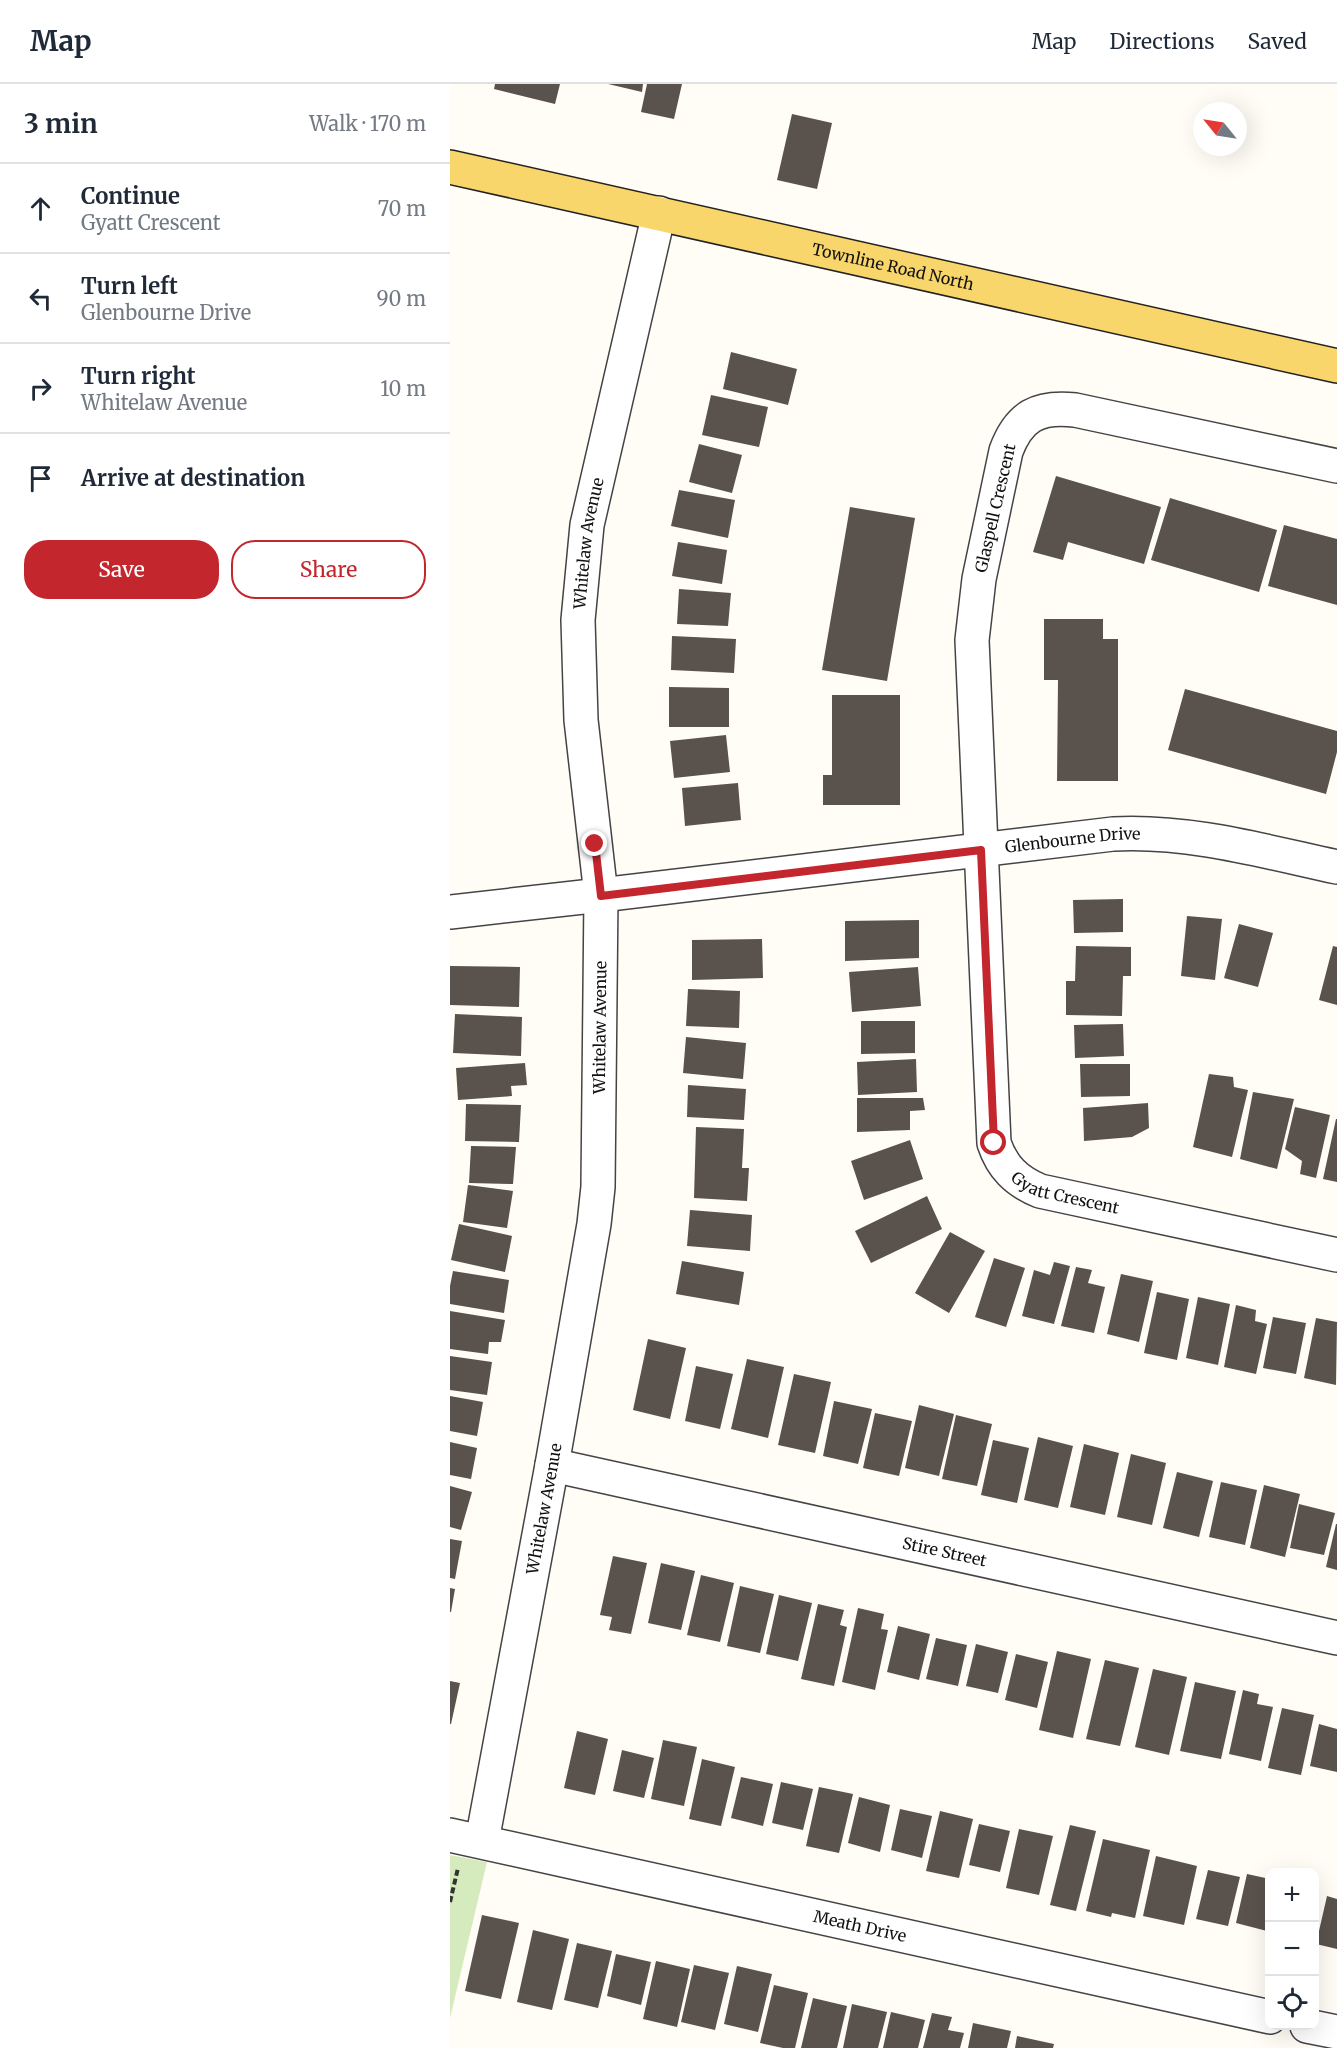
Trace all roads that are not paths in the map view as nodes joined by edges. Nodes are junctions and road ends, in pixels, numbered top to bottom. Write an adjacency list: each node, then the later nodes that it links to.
1 (450, 167): 2 (main road, Townline Road North)
2 (659, 213): 3 (main road, Townline Road North); 7 (street, Whitelaw Avenue)
3 (1337, 366)
4 (1337, 466): 5 (street, Glaspell Crescent)
5 (981, 850): 6 (street, Glenbourne Drive); 7 (street, Glenbourne Drive); 9 (street, Gyatt Crescent)
6 (1337, 867)
7 (601, 896): 8 (street, Glenbourne Drive); 10 (street, Whitelaw Avenue)
8 (450, 912)
9 (1337, 1256)
10 (552, 1465): 11 (street, Stire Street); 13 (street, Whitelaw Avenue)
11 (1337, 1638)
12 (450, 1835): 13 (street, Meath Drive)
13 (482, 1841): 14 (street, Meath Drive)
14 (1265, 2016)
15 (1319, 2028): 16 (street)
16 (1337, 2032)

